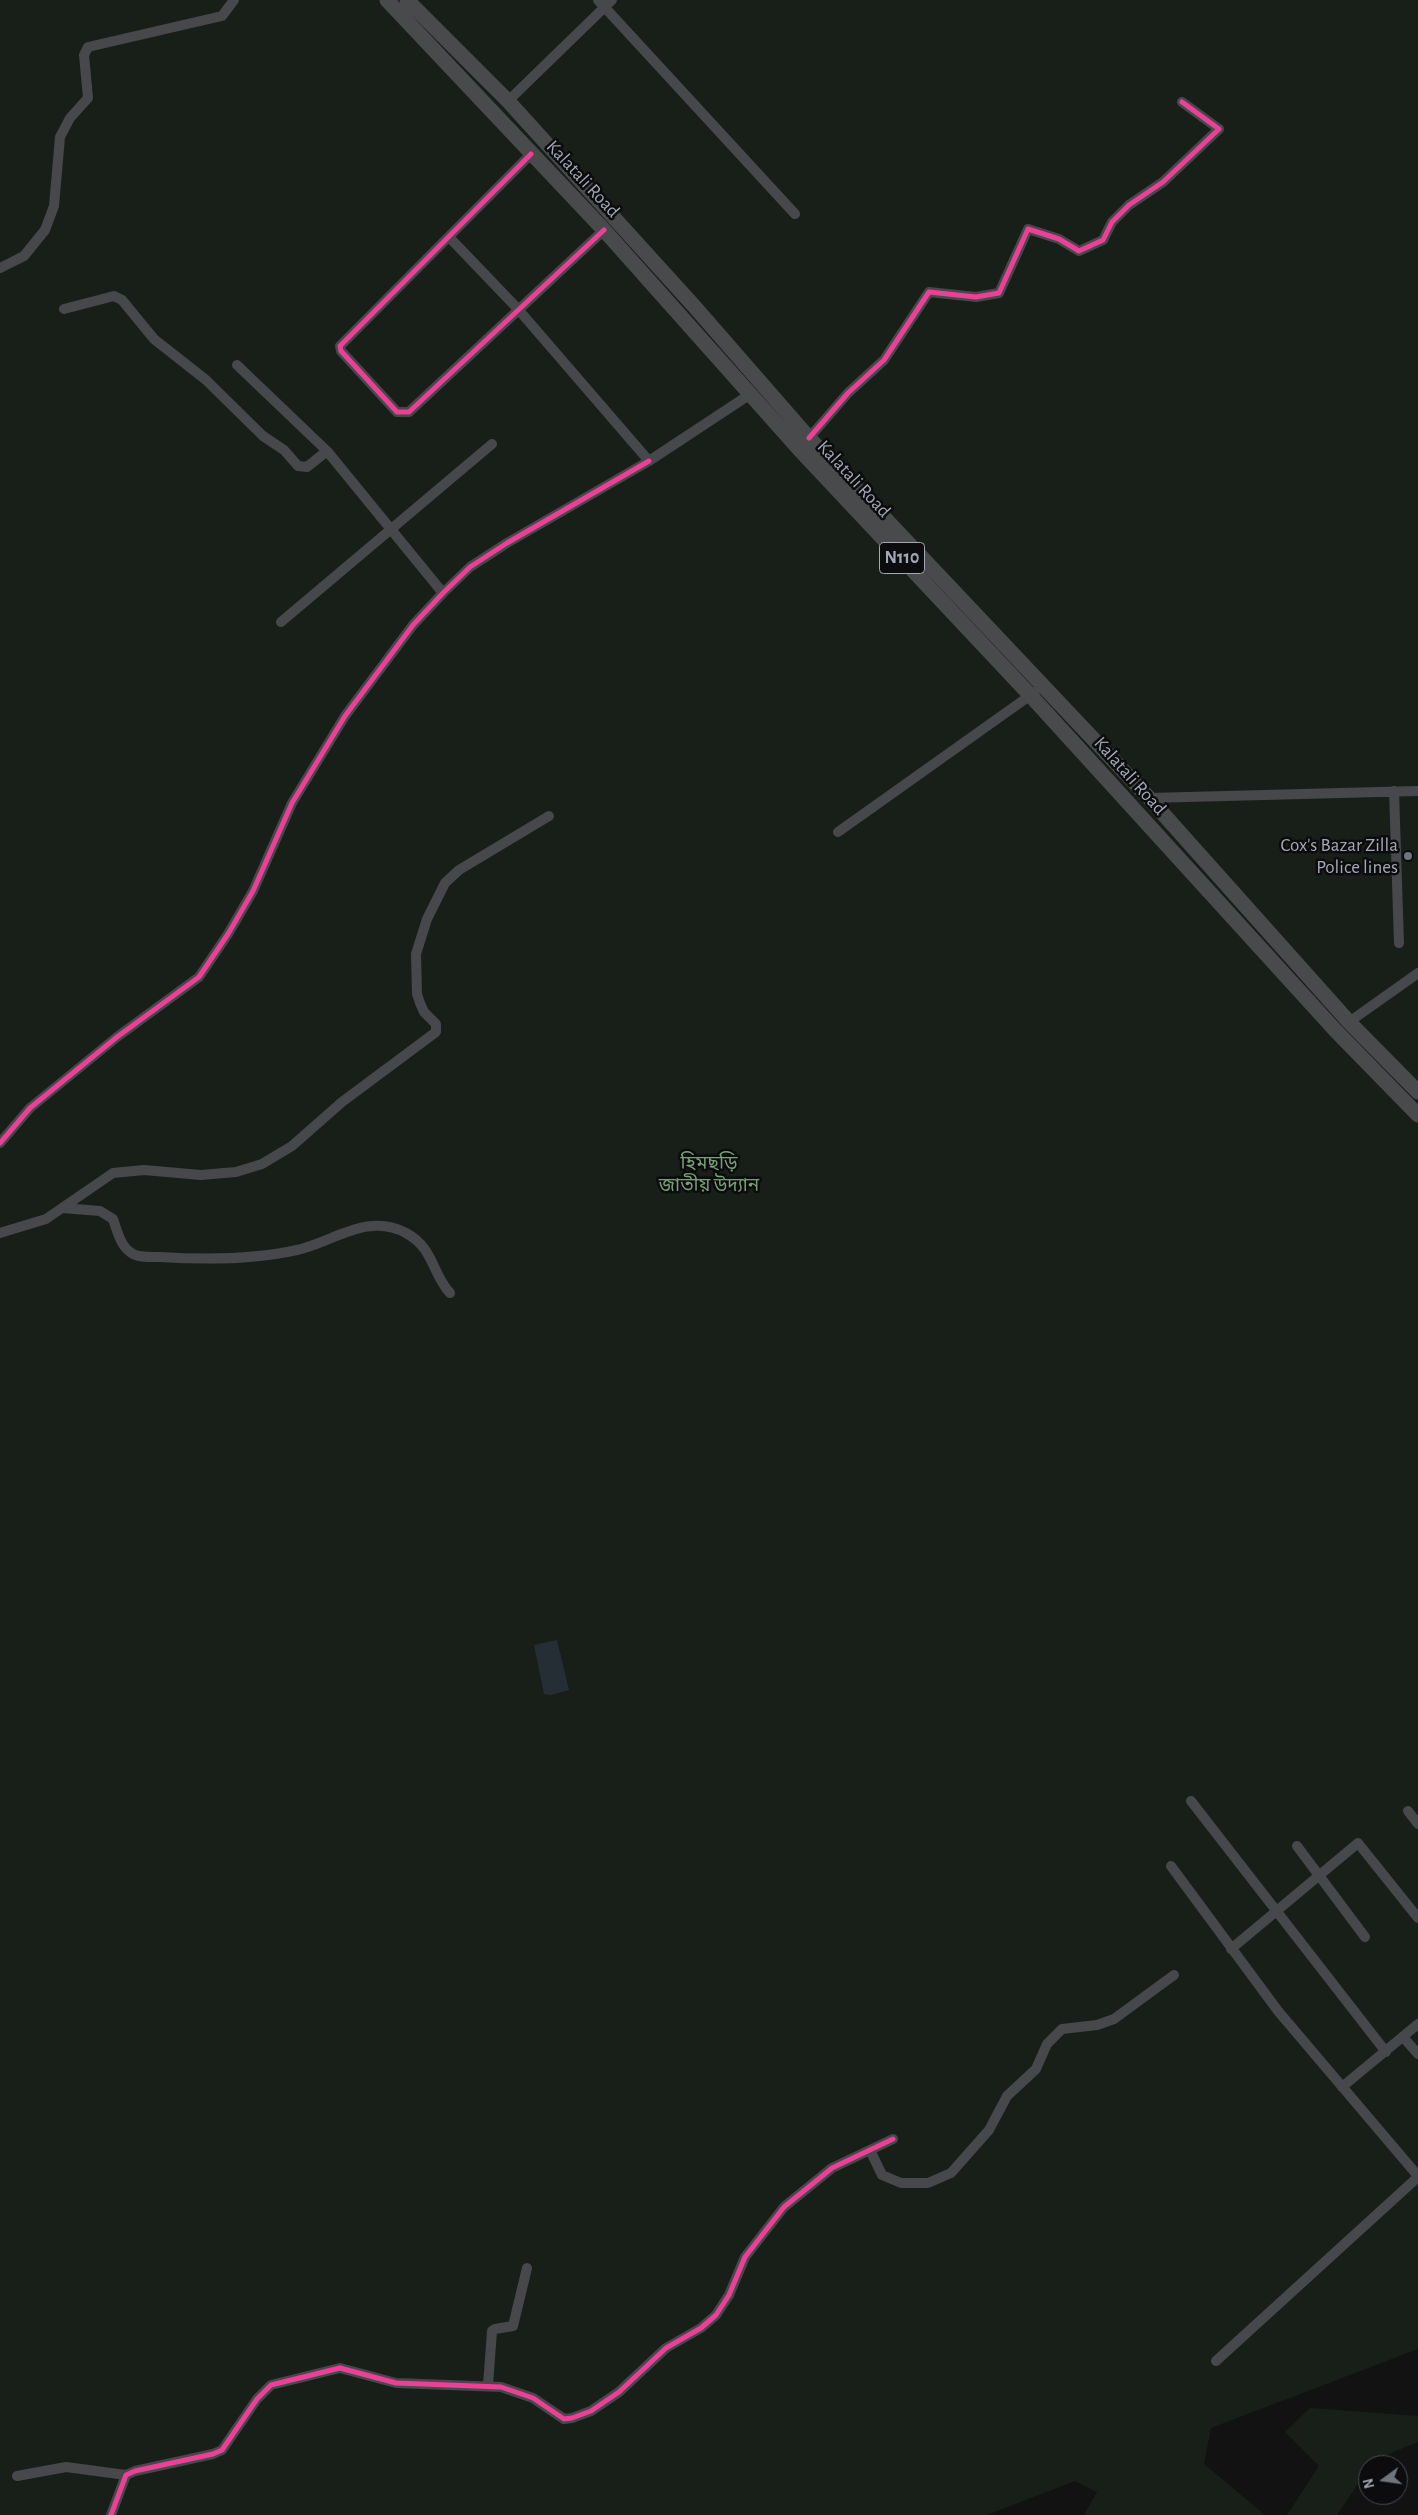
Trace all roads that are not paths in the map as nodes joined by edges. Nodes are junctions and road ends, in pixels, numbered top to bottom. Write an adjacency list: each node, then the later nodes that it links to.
1 (234, 0): 13 (street)
2 (387, 0): 6 (highway, Kalatali Road / N110)
3 (407, 0): 5 (highway, Kalatali Road / N110)
4 (604, 2): 7 (street); 10 (street)
5 (439, 32): 6 (highway); 7 (highway, Kalatali Road / N110)
6 (429, 44): 9 (highway, Kalatali Road / N110)
7 (508, 101): 18 (highway, Kalatali Road / N110)
8 (1182, 102): 18 (street)
9 (531, 154): 11 (highway, Kalatali Road / N110); 12 (street)
10 (795, 214)
11 (604, 230): 14 (street); 17 (highway, Kalatali Road / N110)
12 (449, 237): 14 (street); 14 (street)
13 (0, 268)
14 (517, 308): 21 (street)
15 (64, 309): 20 (street)
16 (237, 365): 20 (street)
17 (750, 395): 21 (street); 25 (highway, Kalatali Road / N110)
18 (809, 438): 25 (highway, Kalatali Road / N110)
19 (492, 444): 22 (street)
20 (327, 451): 22 (street)
21 (649, 461): 23 (street)
22 (392, 530): 23 (street); 24 (street)
23 (443, 593): 38 (street)
24 (281, 622)
25 (1036, 692): 28 (highway, Kalatali Road / N110); 31 (street); 32 (highway, Kalatali Road / N110)
26 (1394, 791): 27 (street); 28 (street); 33 (street)
27 (1418, 791)
28 (1149, 798): 30 (highway, Kalatali Road / N110)
29 (549, 816): 39 (street)
30 (1171, 823): 32 (highway); 35 (highway, Kalatali Road / N110)
31 (838, 832)
32 (1159, 838): 37 (highway, Kalatali Road / N110)
33 (1399, 943)
34 (1418, 973): 35 (street)
35 (1349, 1022): 36 (highway, Kalatali Road / N110)
36 (1418, 1092)
37 (1418, 1116)
38 (0, 1143)
39 (62, 1208): 40 (street); 41 (street)
40 (0, 1232)
41 (450, 1293)
42 (1192, 1801): 48 (street)
43 (1408, 1811): 44 (street)
44 (1418, 1824)
45 (1297, 1846): 47 (street)
46 (1171, 1866): 51 (street)
47 (1318, 1875): 48 (street); 49 (street); 50 (street)
48 (1275, 1911): 51 (street); 55 (street)
49 (1418, 1918)
50 (1365, 1937)
51 (1231, 1948): 57 (street)
52 (1174, 1975): 59 (street)
53 (1418, 2024): 54 (street)
54 (1403, 2037): 55 (street); 56 (street)
55 (1386, 2052): 57 (street)
56 (1418, 2054)
57 (1342, 2087): 60 (street)
58 (893, 2138): 59 (street)
59 (870, 2150): 63 (street)
60 (1418, 2177): 62 (street)
61 (527, 2268): 63 (street)
62 (1216, 2362)
63 (488, 2385): 64 (street)
64 (126, 2475): 65 (street); 66 (street)
65 (17, 2476)
66 (111, 2515)

